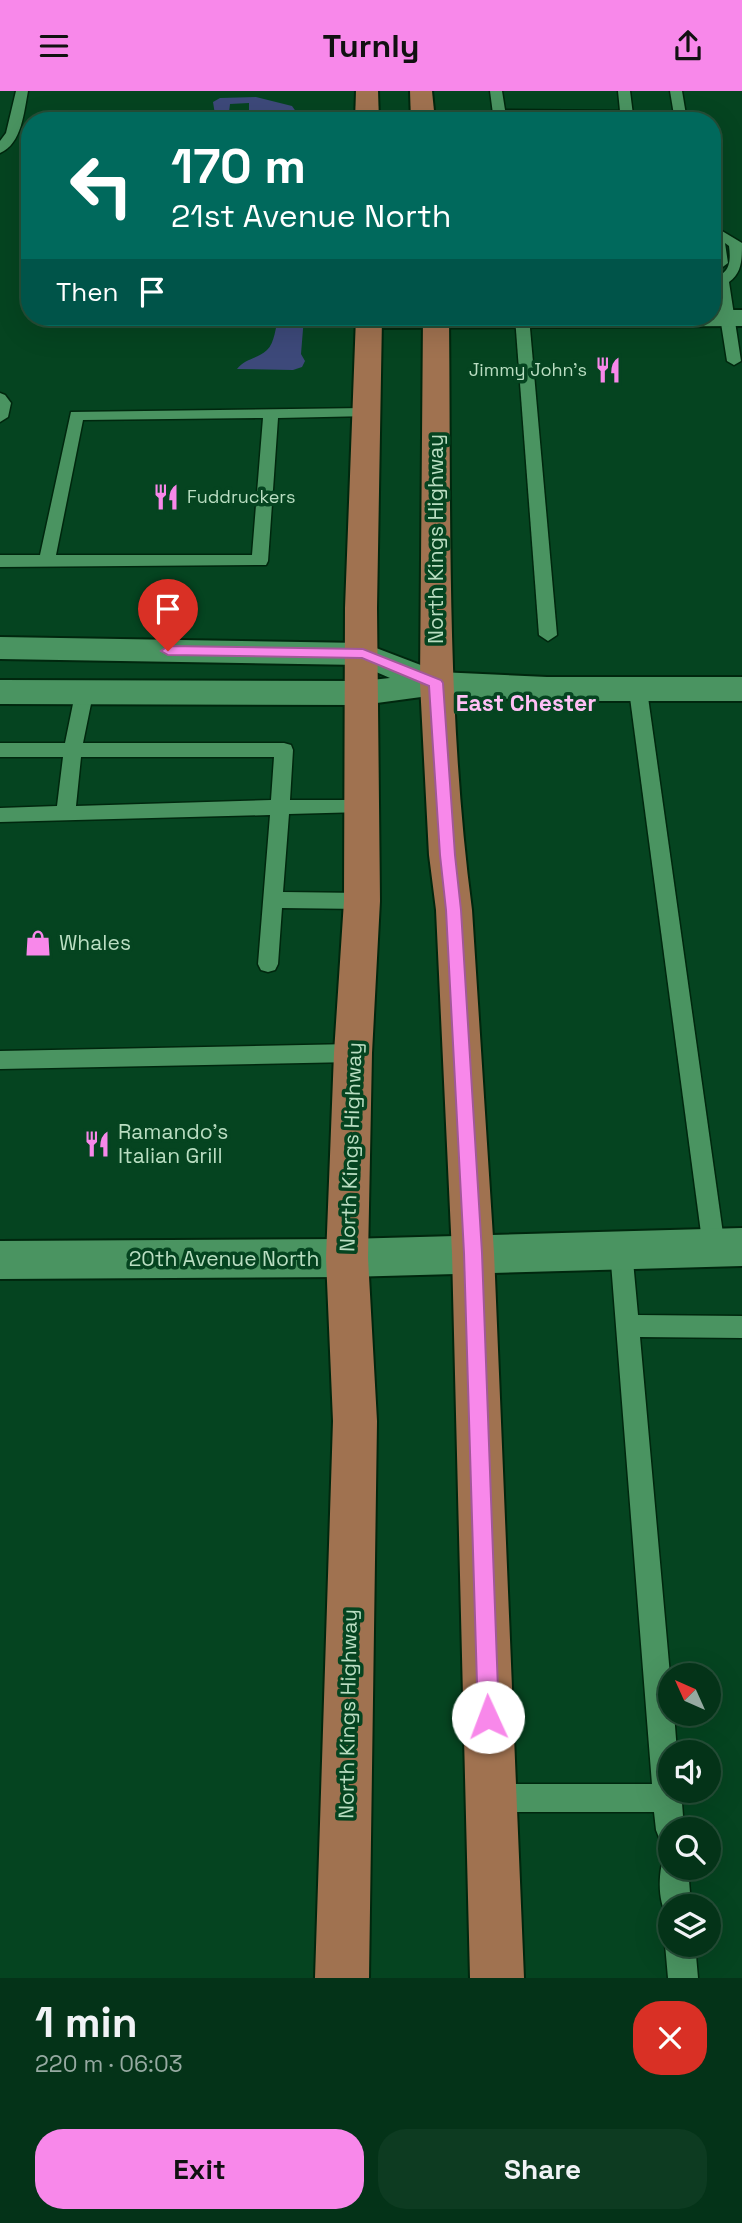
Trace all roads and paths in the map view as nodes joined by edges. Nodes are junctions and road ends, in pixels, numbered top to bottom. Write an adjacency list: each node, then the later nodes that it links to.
1 (22, 91): 12 (lane)
2 (367, 91): 7 (main road)
3 (421, 91): 8 (main road)
4 (496, 91): 9 (lane)
5 (624, 91): 10 (lane)
6 (676, 91): 11 (lane)
7 (367, 112)
8 (422, 112)
9 (499, 112)
10 (627, 112)
11 (680, 112)
12 (0, 149)
13 (721, 235): 14 (lane)
14 (721, 277)
15 (721, 289): 16 (lane)
16 (735, 318): 20 (lane)
17 (369, 326): 22 (main road, North Kings Highway)
18 (436, 326): 30 (main road, North Kings Highway)
19 (523, 326): 27 (lane)
20 (734, 361)
21 (0, 398): 24 (lane)
22 (365, 413): 23 (lane); 29 (main road, North Kings Highway)
23 (271, 414): 26 (lane); 26 (lane)
24 (0, 417)
25 (0, 561): 26 (lane)
26 (47, 561)
27 (548, 635)
28 (0, 648): 29 (main road)
29 (363, 673): 30 (main road); 34 (main road); 37 (main road, North Kings Highway)
30 (436, 683): 32 (main road); 48 (main road, North Kings Highway)
31 (742, 689): 32 (main road)
32 (638, 690): 46 (lane)
33 (0, 692): 34 (main road)
34 (84, 694): 35 (lane)
35 (73, 749): 36 (lane); 38 (lane); 39 (lane)
36 (0, 750)
37 (363, 804): 38 (lane); 42 (main road, North Kings Highway)
38 (280, 807): 39 (lane); 41 (lane)
39 (66, 813): 40 (lane)
40 (0, 815)
41 (273, 900): 42 (lane); 43 (lane)
42 (362, 901): 44 (main road, North Kings Highway)
43 (268, 964)
44 (353, 1053): 45 (lane); 49 (main road, North Kings Highway)
45 (0, 1060)
46 (728, 1248): 47 (main road, 20th Avenue North)
47 (621, 1250): 48 (main road, 20th Avenue North); 51 (lane)
48 (473, 1253): 49 (main road, 20th Avenue North); 54 (main road, North Kings Highway)
49 (347, 1258): 50 (main road, 20th Avenue North); 57 (main road, North Kings Highway)
50 (0, 1260)
51 (627, 1326): 52 (lane); 53 (lane)
52 (742, 1328)
53 (662, 1740)
54 (491, 1798): 55 (lane); 58 (main road, North Kings Highway)
55 (658, 1798)
56 (681, 1957): 59 (lane)
57 (342, 1978)
58 (497, 1978)
59 (683, 1978)

